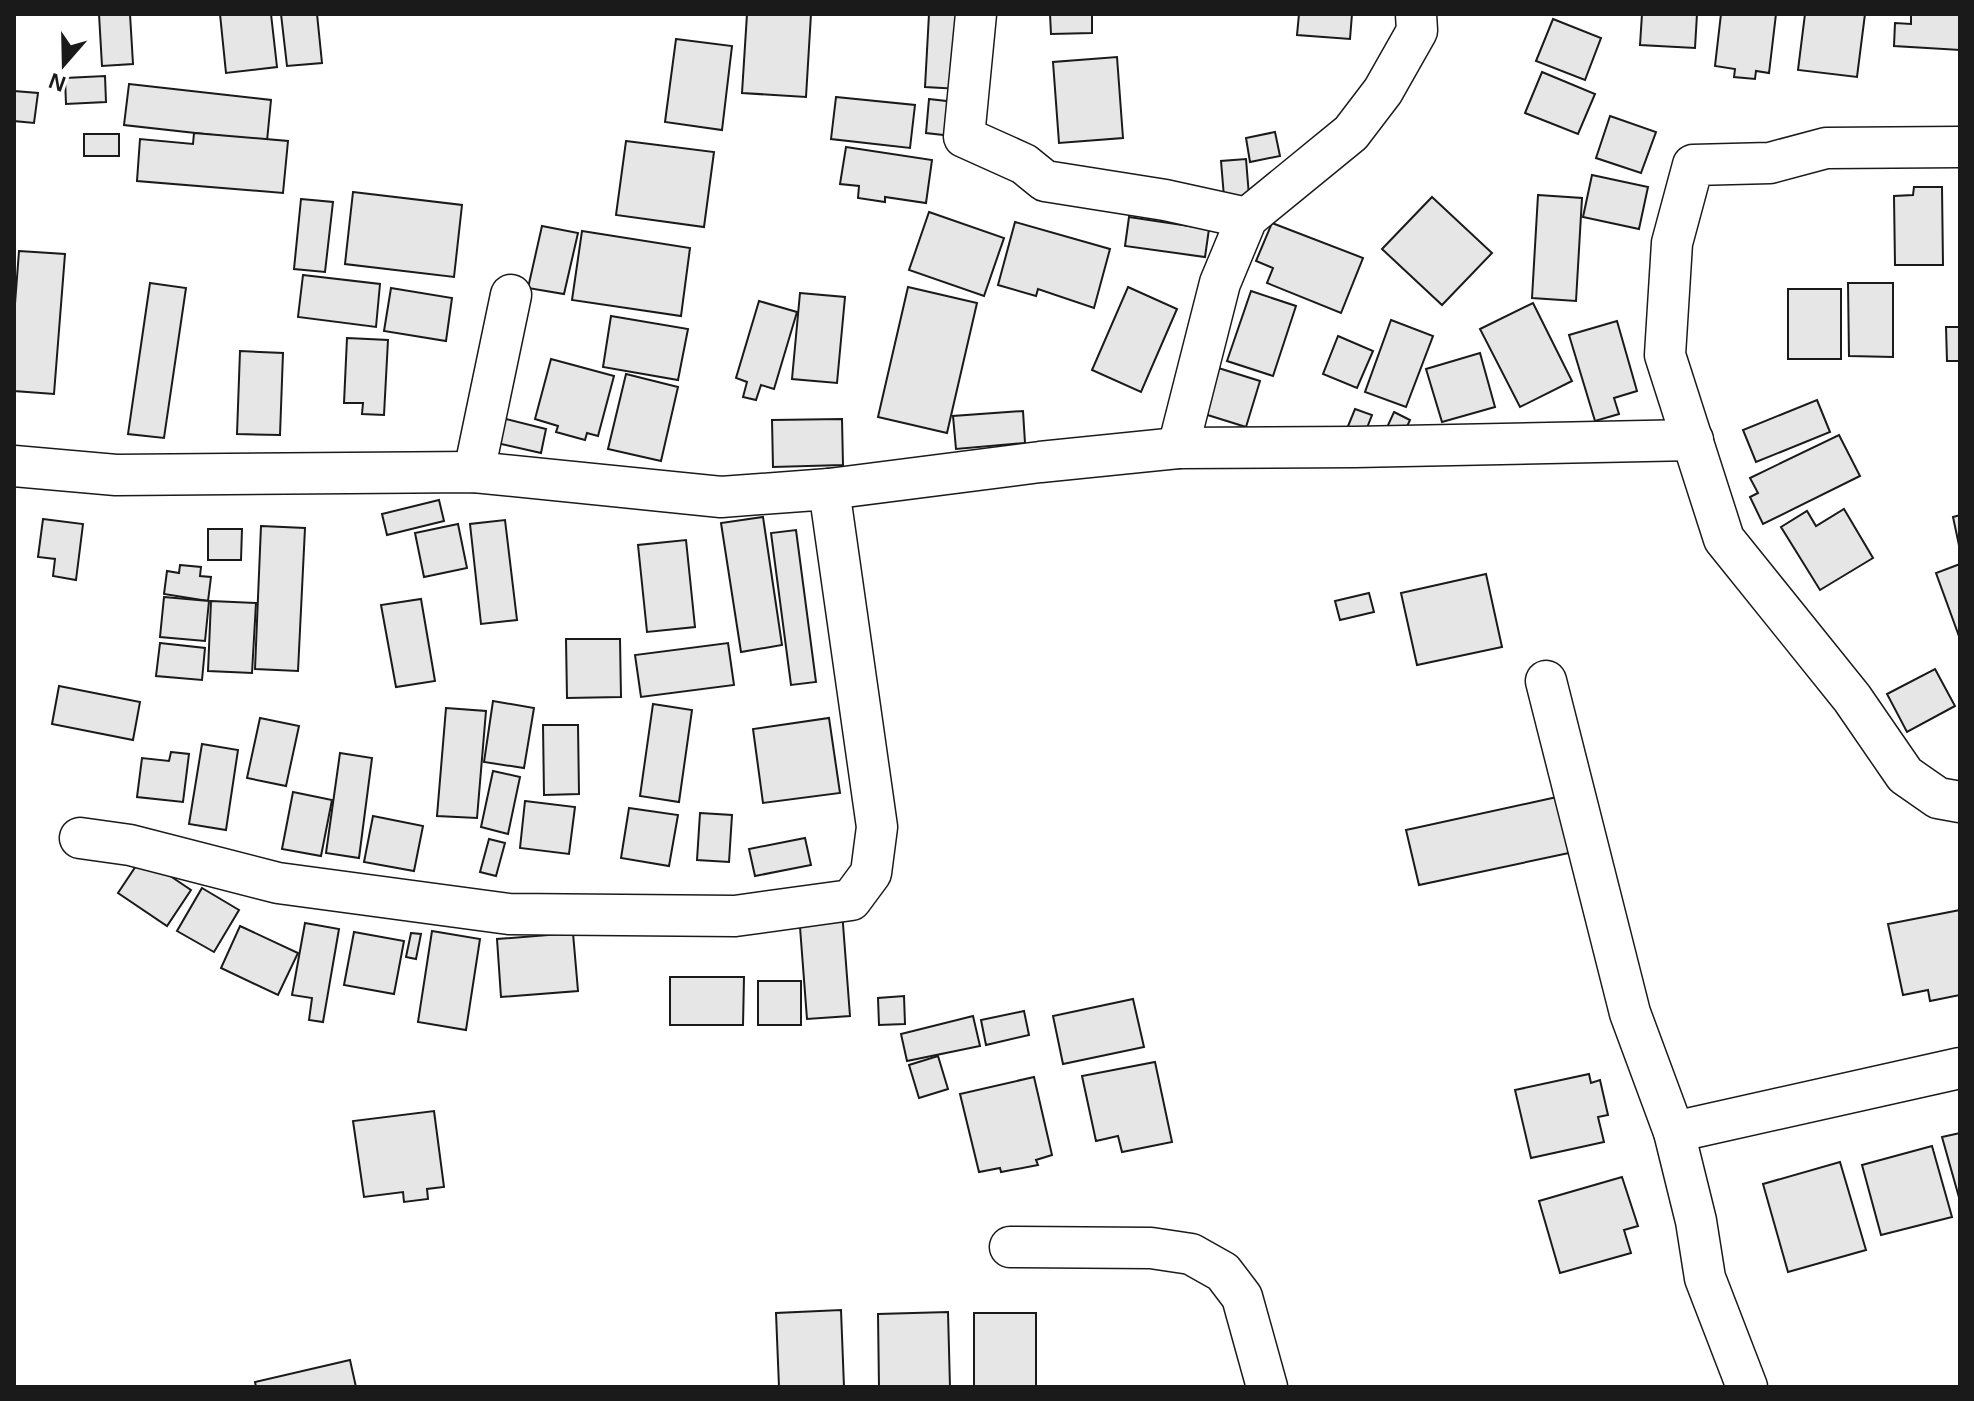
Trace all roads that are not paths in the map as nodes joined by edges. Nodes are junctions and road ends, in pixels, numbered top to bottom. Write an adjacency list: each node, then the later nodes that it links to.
1 (976, 14): 4 (street)
2 (1416, 14): 4 (street)
3 (1960, 147): 6 (street)
4 (1247, 218): 7 (street)
5 (511, 295): 9 (street)
6 (1693, 440): 7 (street); 12 (street)
7 (1178, 448): 10 (street)
8 (14, 466): 9 (street)
9 (474, 472): 10 (street)
10 (829, 489): 13 (street)
11 (1546, 681): 15 (street)
12 (1960, 802)
13 (80, 838)
14 (1960, 1068): 15 (street)
15 (1674, 1132): 18 (street)
16 (1010, 1247): 17 (street)
17 (1267, 1387)
18 (1747, 1387)

